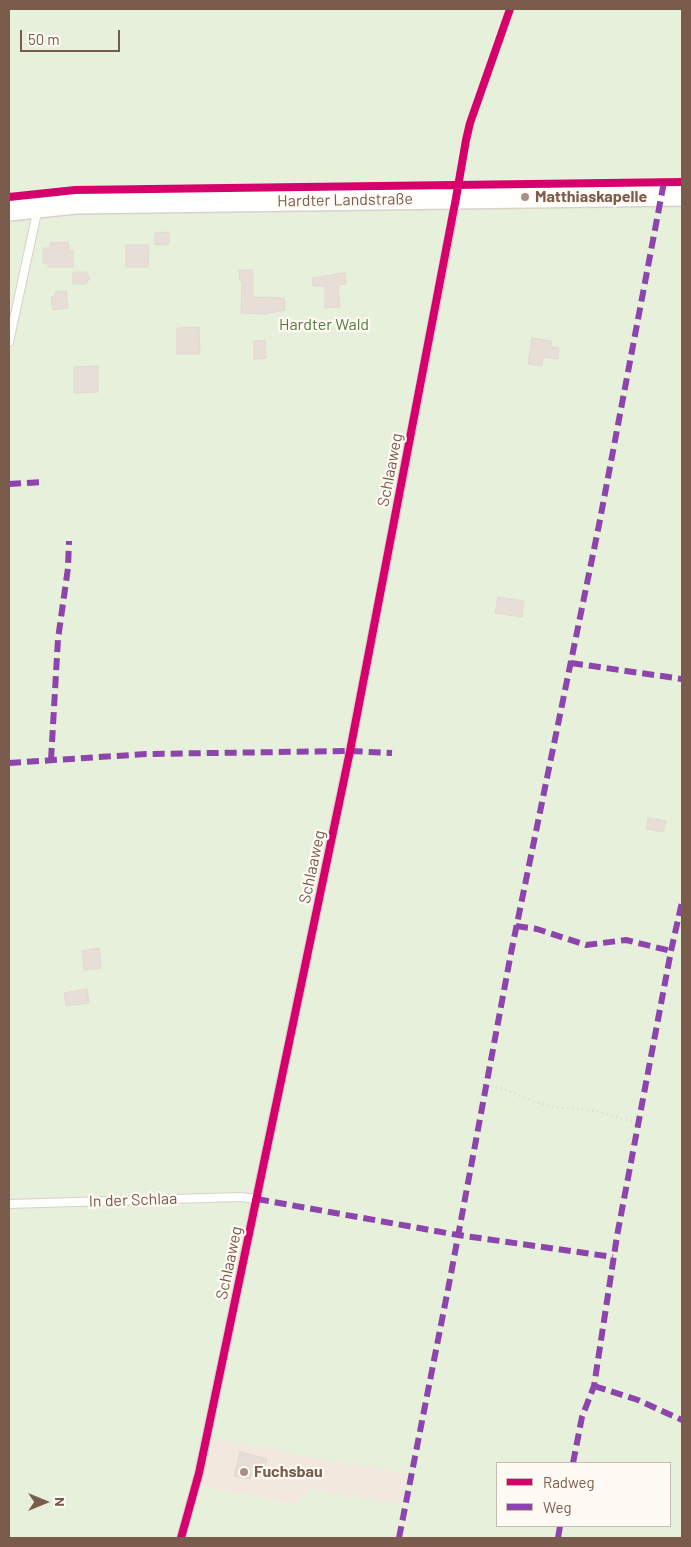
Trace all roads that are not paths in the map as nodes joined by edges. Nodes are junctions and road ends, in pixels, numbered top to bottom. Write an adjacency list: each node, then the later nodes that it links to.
1 (682, 195): 2 (main road, Hardter Landstraße)
2 (456, 198): 3 (main road, Hardter Landstraße); 6 (lane, Schlaaweg)
3 (38, 206): 4 (main road, Hardter Landstraße); 5 (lane)
4 (9, 210)
5 (9, 342)
6 (257, 1199): 7 (lane, In der Schlaa); 8 (lane, Schlaaweg)
7 (9, 1204)
8 (182, 1538)

